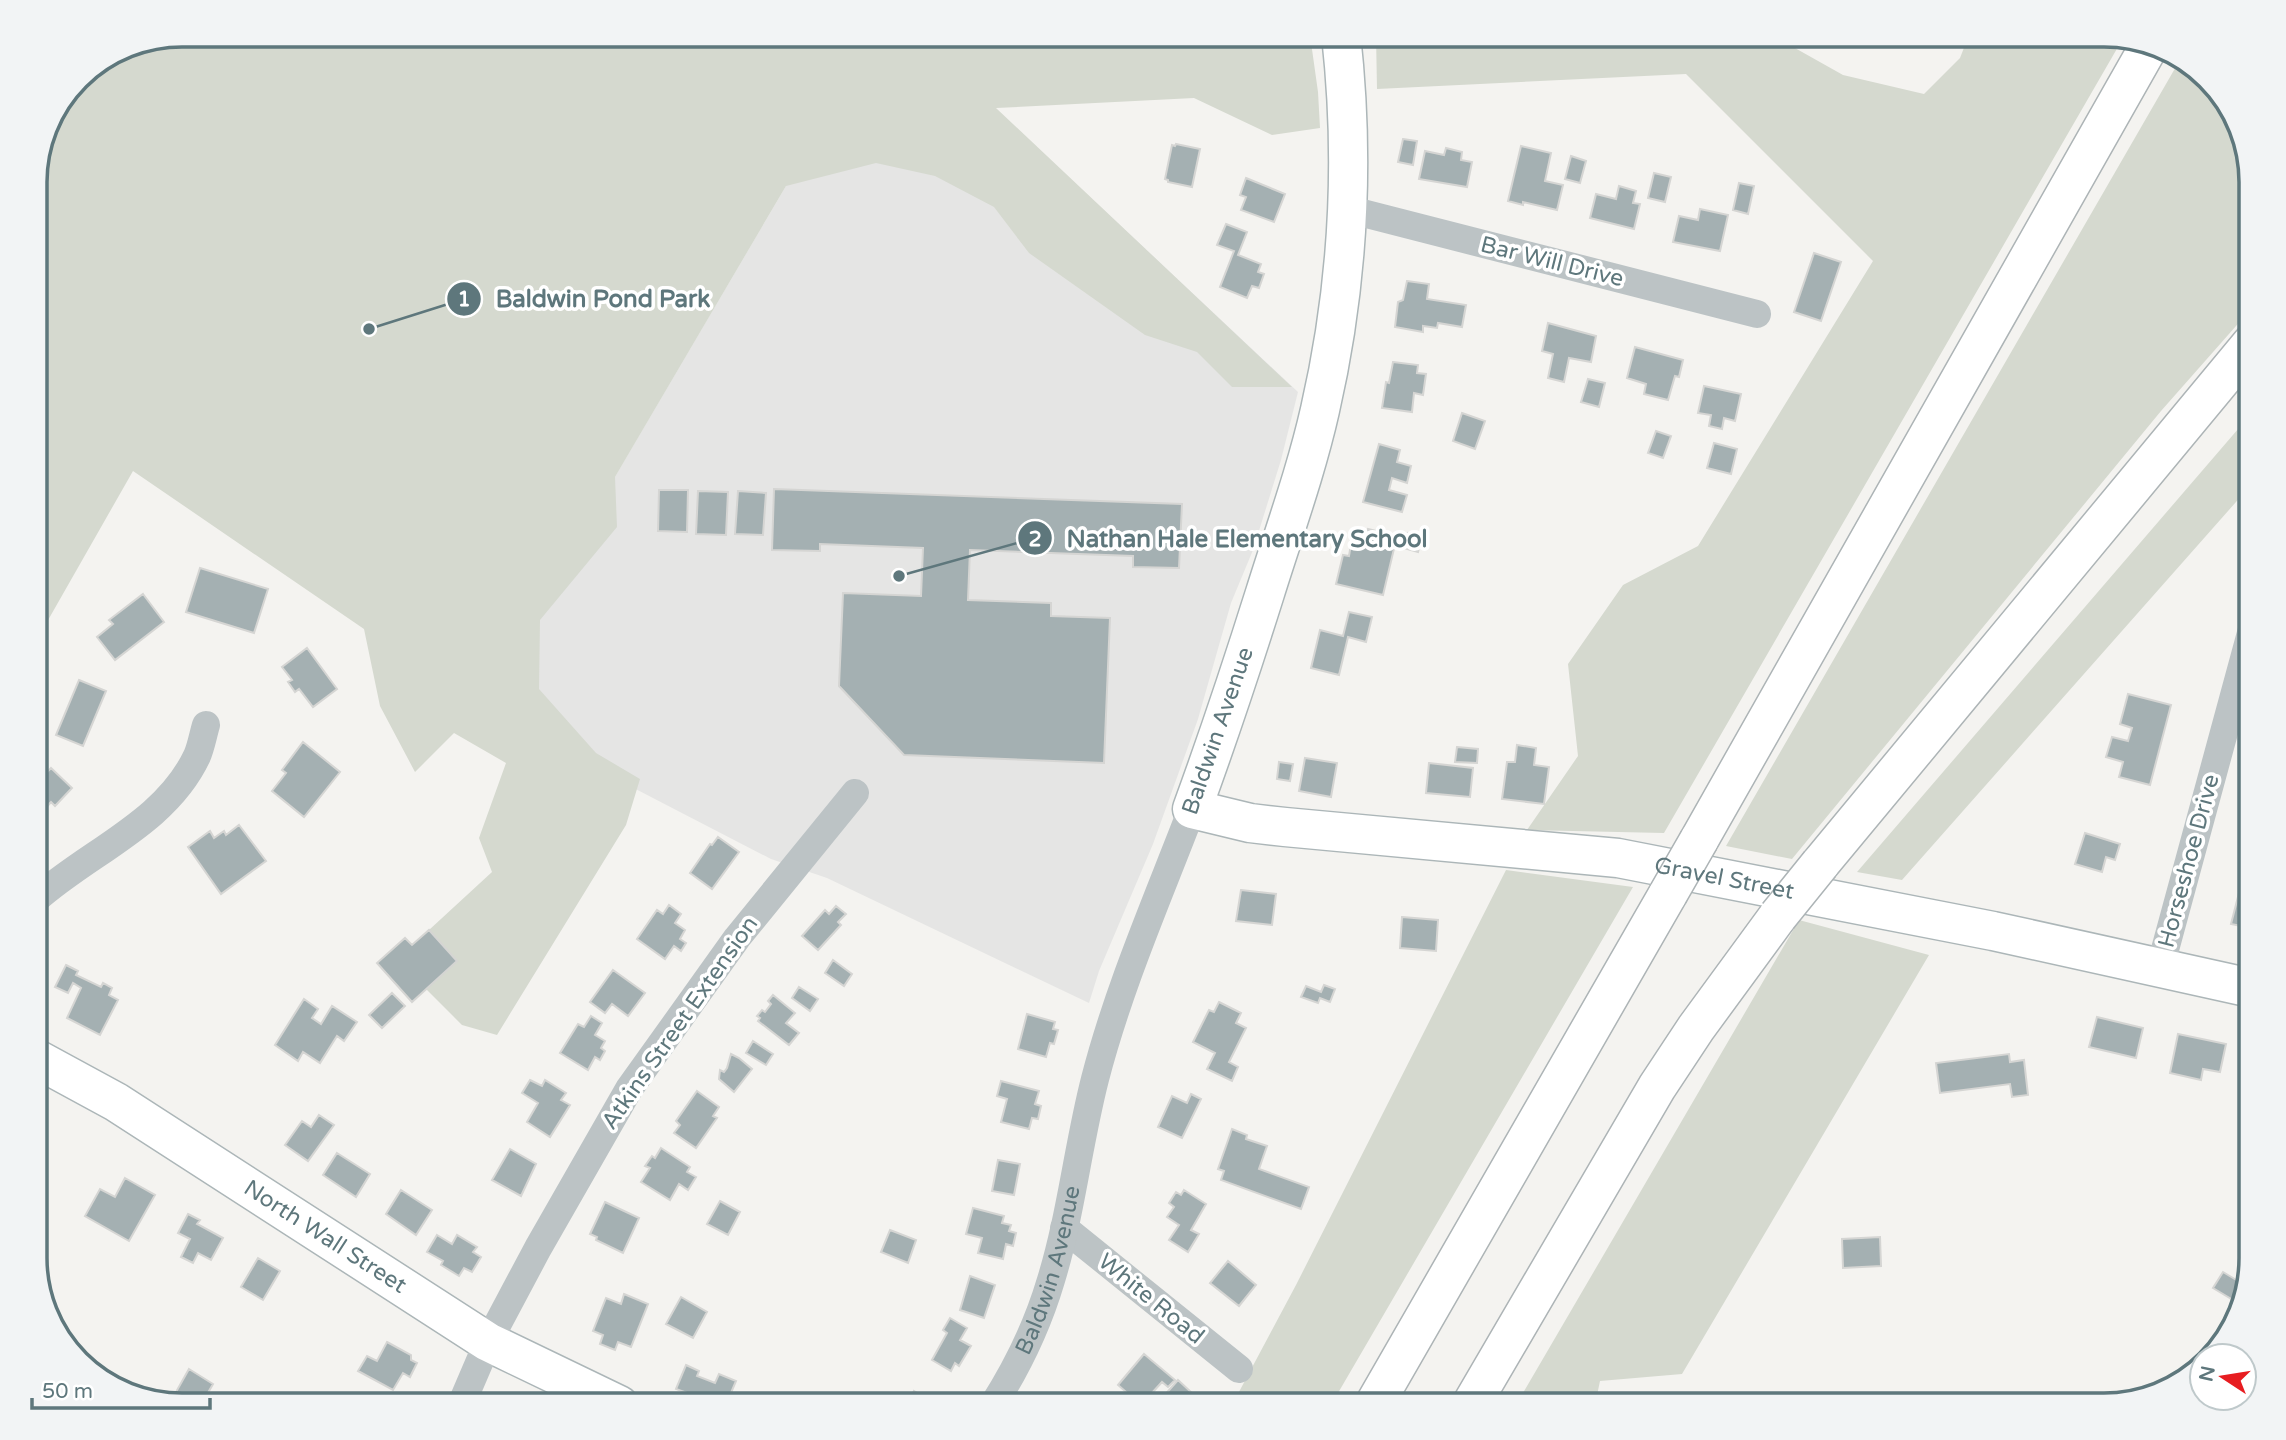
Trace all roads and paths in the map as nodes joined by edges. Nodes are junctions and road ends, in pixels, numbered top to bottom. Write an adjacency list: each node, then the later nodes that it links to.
1 (1342, 47): 3 (main road, Baldwin Avenue)
2 (2145, 53): 22 (main road, bridge)
3 (1347, 209): 4 (street, Bar Will Drive); 11 (main road, Baldwin Avenue)
4 (1757, 314)
5 (2239, 358): 7 (main road)
6 (2239, 391): 7 (main road)
7 (2136, 480): 23 (main road, bridge)
8 (2239, 677): 13 (street, Horseshoe Drive)
9 (206, 725): 12 (street)
10 (855, 793): 17 (street, Atkins Street Extension)
11 (1192, 809): 13 (main road, Gravel Street); 16 (street, Baldwin Avenue)
12 (48, 890)
13 (2160, 968): 14 (main road, Gravel Street)
14 (2239, 985)
15 (48, 1065): 17 (main road, North Wall Street)
16 (1064, 1228): 18 (street, White Road); 21 (street, Baldwin Avenue)
17 (488, 1342): 19 (street, Atkins Street Extension); 20 (main road, North Wall Street)
18 (1239, 1369)
19 (466, 1393)
20 (594, 1393)
21 (1000, 1393)
22 (1381, 1393)
23 (1478, 1393)

